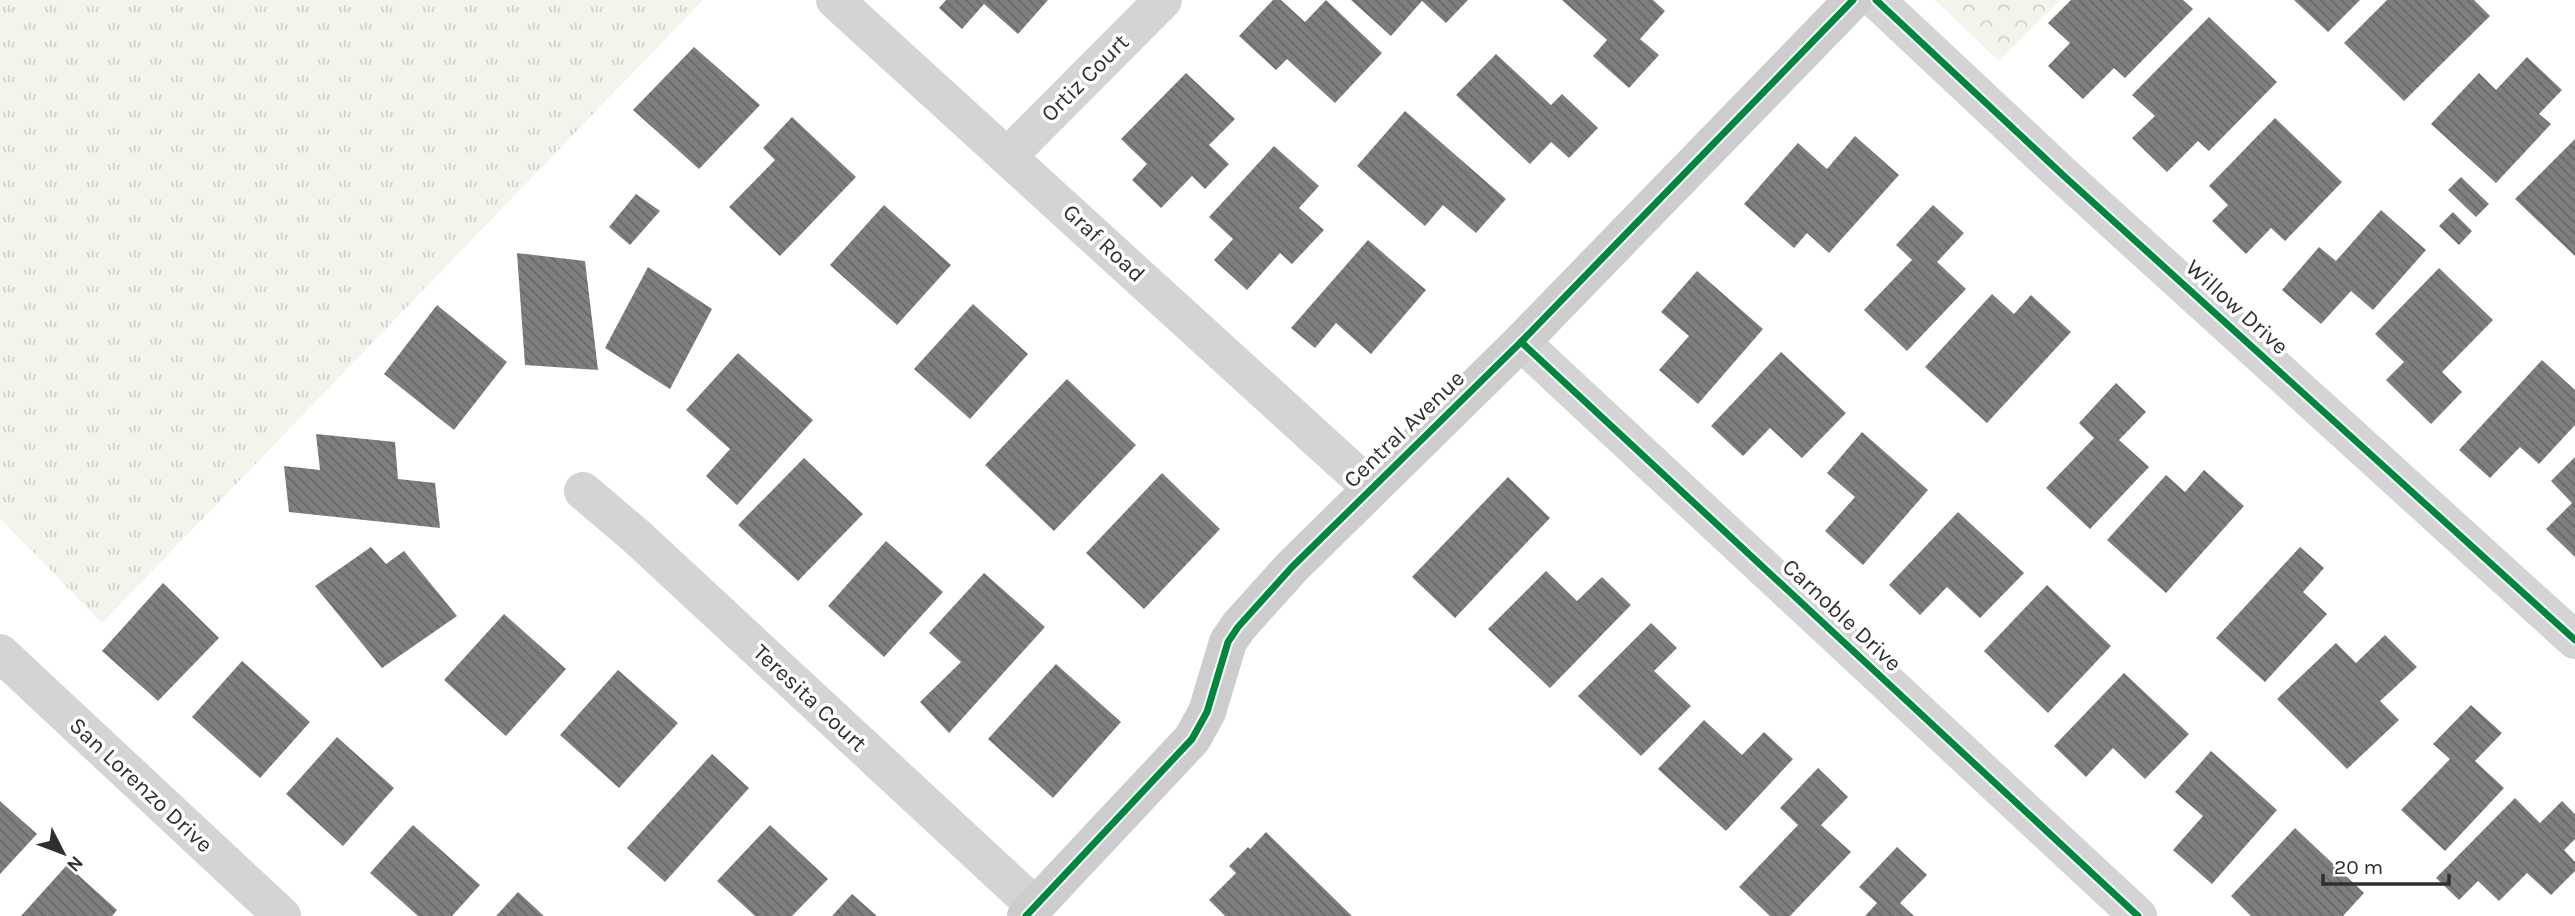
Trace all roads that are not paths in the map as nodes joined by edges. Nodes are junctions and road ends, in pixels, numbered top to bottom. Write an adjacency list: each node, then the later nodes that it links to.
1 (835, 0): 5 (street, Graf Road)
2 (1163, 0): 5 (street, Ortiz Court)
3 (1853, 0): 6 (street, Central Avenue)
4 (1876, 0): 9 (street, Willow Drive)
5 (1008, 156): 7 (street, Graf Road)
6 (1521, 342): 7 (street, Central Avenue); 13 (street, Carnoble Drive)
7 (1371, 488): 11 (street, Central Avenue)
8 (583, 491): 11 (street, Teresita Court)
9 (2575, 640)
10 (0, 653): 12 (street, San Lorenzo Drive)
11 (1030, 911)
12 (282, 916)
13 (2138, 916)

